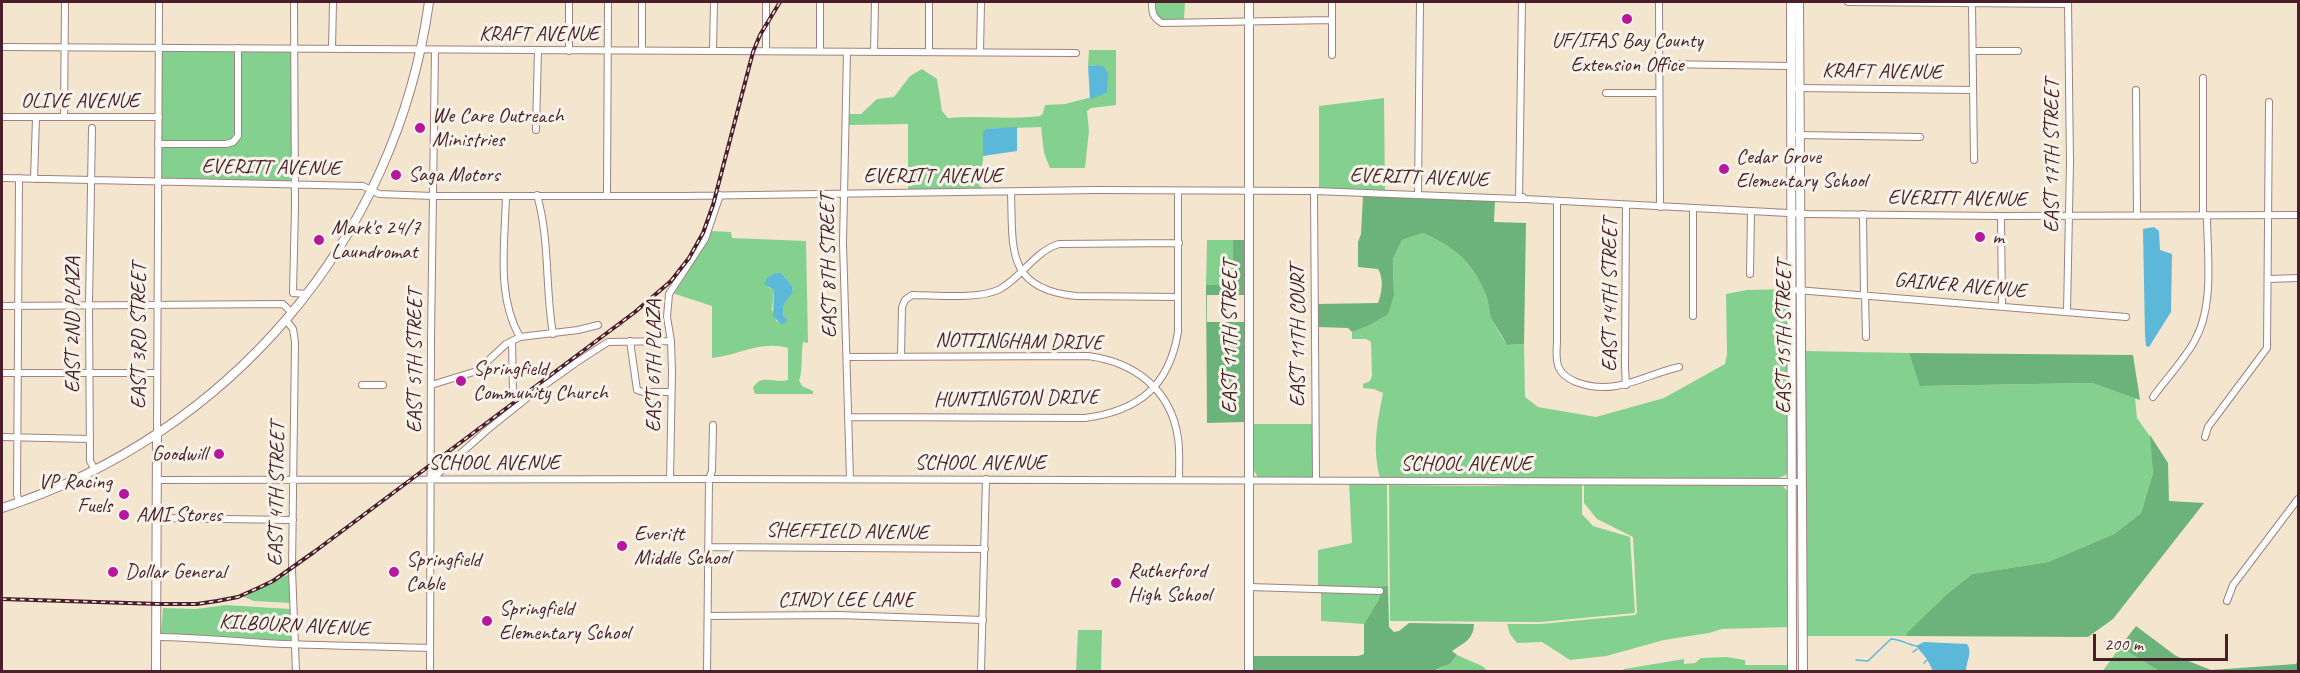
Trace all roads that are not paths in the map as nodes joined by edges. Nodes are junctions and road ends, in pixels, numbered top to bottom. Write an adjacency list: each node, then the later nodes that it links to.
1 (65, 2): 29 (street)
2 (159, 2): 30 (street, EAST 3RD STREET)
3 (294, 2): 32 (street)
4 (333, 2): 33 (street)
5 (429, 2): 34 (main road)
6 (569, 2): 37 (street)
7 (608, 2): 38 (street)
8 (642, 2): 39 (street)
9 (714, 2): 40 (street)
10 (766, 2): 41 (street)
11 (820, 2): 42 (street)
12 (875, 2): 44 (street)
13 (929, 2): 45 (street)
14 (981, 2): 48 (street)
15 (1152, 2): 27 (street)
16 (1249, 2): 27 (main road, EAST 11TH STREET)
17 (1332, 2): 26 (street)
18 (1420, 2): 86 (street)
19 (1522, 2): 92 (street)
20 (1659, 2): 52 (street)
21 (1791, 2): 53 (main road, EAST 15TH STREET)
22 (1799, 2): 51 (main road, EAST 15TH STREET)
23 (1848, 2): 25 (street)
24 (2068, 3): 25 (street); 105 (street, EAST 17TH STREET)
25 (1972, 4): 46 (street)
26 (1332, 20): 27 (street); 50 (street)
27 (1249, 22): 82 (main road, EAST 11TH STREET)
28 (2, 47): 29 (street, KRAFT AVENUE)
29 (65, 48): 30 (street, KRAFT AVENUE); 64 (street)
30 (159, 48): 31 (street, KRAFT AVENUE); 65 (street, EAST 3RD STREET)
31 (238, 48): 32 (street, KRAFT AVENUE); 72 (street)
32 (294, 48): 33 (street, KRAFT AVENUE); 79 (street)
33 (332, 48): 34 (street, KRAFT AVENUE)
34 (421, 50): 35 (street, KRAFT AVENUE); 80 (main road)
35 (435, 50): 36 (street, KRAFT AVENUE); 89 (street, EAST 5TH STREET)
36 (538, 50): 37 (street, KRAFT AVENUE); 68 (street)
37 (569, 51): 38 (street, KRAFT AVENUE)
38 (608, 51): 39 (street, KRAFT AVENUE); 91 (street)
39 (642, 51): 40 (street, KRAFT AVENUE)
40 (713, 51): 41 (street, KRAFT AVENUE)
41 (766, 51): 42 (street, KRAFT AVENUE)
42 (820, 51): 43 (street, KRAFT AVENUE)
43 (847, 51): 44 (street, KRAFT AVENUE); 85 (street, EAST 8TH STREET)
44 (874, 51): 45 (street, KRAFT AVENUE)
45 (929, 51): 48 (street, KRAFT AVENUE)
46 (1973, 51): 47 (street); 58 (street)
47 (2018, 51)
48 (980, 52): 49 (street, KRAFT AVENUE)
49 (1076, 53)
50 (1332, 55)
51 (1800, 58): 53 (main road); 54 (main road, EAST 15TH STREET)
52 (1659, 64): 53 (street); 61 (street)
53 (1790, 66): 54 (main road); 56 (main road, EAST 15TH STREET)
54 (1801, 75): 57 (main road, EAST 15TH STREET)
55 (2203, 78): 101 (street)
56 (1790, 88): 57 (street, KRAFT AVENUE); 69 (main road, EAST 15TH STREET)
57 (1801, 88): 58 (street, KRAFT AVENUE); 70 (main road, EAST 15TH STREET)
58 (1973, 90): 73 (street)
59 (2136, 90): 106 (street)
60 (1606, 93): 61 (street)
61 (1659, 93): 95 (street)
62 (2269, 102): 102 (street)
63 (2, 117): 66 (street, OLIVE AVENUE)
64 (64, 117): 65 (street, OLIVE AVENUE); 66 (street, OLIVE AVENUE)
65 (159, 117): 72 (street, EAST 3RD STREET)
66 (36, 118): 76 (street)
67 (92, 128): 77 (street, EAST 2ND PLAZA)
68 (536, 130)
69 (1790, 135): 70 (street); 98 (main road, EAST 15TH STREET)
70 (1801, 135): 71 (street); 99 (main road, EAST 15TH STREET)
71 (1920, 137)
72 (158, 144): 78 (street, EAST 3RD STREET)
73 (1974, 160)
74 (2, 178): 75 (street, EVERITT AVENUE)
75 (19, 178): 76 (street, EVERITT AVENUE); 119 (street)
76 (34, 179): 77 (street, EVERITT AVENUE)
77 (91, 180): 78 (street, EVERITT AVENUE); 120 (street, EAST 2ND PLAZA)
78 (158, 182): 79 (street, EVERITT AVENUE); 122 (street, EAST 3RD STREET)
79 (294, 185): 80 (street, EVERITT AVENUE); 114 (street)
80 (372, 190): 89 (street, EVERITT AVENUE); 115 (main road)
81 (1178, 191): 82 (street, EVERITT AVENUE); 84 (street, EVERITT AVENUE); 107 (street, HUNTINGTON DRIVE)
82 (1248, 191): 83 (street, EVERITT AVENUE); 167 (main road, EAST 11TH STREET)
83 (1314, 191): 86 (street, EVERITT AVENUE); 168 (street, EAST 11TH COURT)
84 (1011, 192): 85 (street, EVERITT AVENUE); 108 (street)
85 (843, 193): 88 (street, EVERITT AVENUE); 137 (street, EAST 8TH STREET)
86 (1418, 194): 92 (street, EVERITT AVENUE)
87 (537, 195): 90 (street, EVERITT AVENUE); 91 (street, EVERITT AVENUE); 130 (street)
88 (720, 195): 91 (street, EVERITT AVENUE); 135 (street, EAST 6TH PLAZA)
89 (433, 196): 90 (street, EVERITT AVENUE); 145 (street, EAST 5TH STREET)
90 (507, 196): 131 (street)
91 (607, 196)
92 (1522, 199): 93 (street, EVERITT AVENUE)
93 (1557, 201): 94 (street, EVERITT AVENUE); 146 (street)
94 (1626, 205): 95 (street, EVERITT AVENUE); 146 (street, EAST 14TH STREET)
95 (1660, 207): 96 (street, EVERITT AVENUE)
96 (1693, 208): 97 (street, EVERITT AVENUE); 126 (street)
97 (1751, 211): 98 (street, EVERITT AVENUE); 109 (street)
98 (1791, 213): 99 (street, EVERITT AVENUE); 112 (main road, EAST 15TH STREET)
99 (1802, 214): 100 (street, EVERITT AVENUE); 113 (main road, EAST 15TH STREET)
100 (1863, 214): 104 (street, EVERITT AVENUE); 116 (street)
101 (2205, 215): 102 (street, EVERITT AVENUE); 106 (street, EVERITT AVENUE); 150 (street)
102 (2269, 215): 103 (street, EVERITT AVENUE); 111 (street)
103 (2298, 215)
104 (2001, 216): 105 (street, EVERITT AVENUE); 123 (street)
105 (2069, 216): 106 (street, EVERITT AVENUE); 124 (street, EAST 17TH STREET)
106 (2137, 216)
107 (1179, 243): 108 (street); 117 (street, HUNTINGTON DRIVE)
108 (1022, 271): 117 (street); 136 (street)
109 (1750, 274)
110 (2298, 278): 111 (street)
111 (2268, 279): 156 (street)
112 (1791, 290): 113 (street, GAINER AVENUE); 169 (main road, EAST 15TH STREET)
113 (1802, 290): 116 (street, GAINER AVENUE); 170 (main road, EAST 15TH STREET)
114 (293, 293): 115 (street); 118 (street)
115 (308, 294): 125 (main road)
116 (1865, 295): 123 (street, GAINER AVENUE); 132 (street)
117 (1178, 297): 147 (street, HUNTINGTON DRIVE)
118 (283, 304): 122 (street); 125 (street)
119 (18, 305): 120 (street); 121 (street); 140 (street)
120 (89, 305): 122 (street); 141 (street, EAST 2ND PLAZA)
121 (2, 306)
122 (158, 306): 142 (street, EAST 3RD STREET)
123 (2002, 306): 124 (street, GAINER AVENUE)
124 (2067, 312): 127 (street, GAINER AVENUE)
125 (292, 313): 128 (main road)
126 (1693, 316)
127 (2126, 317)
128 (286, 320): 153 (main road); 164 (street, EAST 4TH STREET)
129 (598, 325): 130 (street)
130 (553, 334): 131 (street)
131 (520, 337): 133 (street)
132 (1866, 337)
133 (512, 341): 145 (street); 149 (street)
134 (630, 341): 135 (street); 148 (street); 165 (street)
135 (671, 341): 148 (street, EAST 6TH PLAZA)
136 (902, 356): 137 (street, NOTTINGHAM DRIVE); 147 (street, NOTTINGHAM DRIVE)
137 (847, 357): 151 (street, EAST 8TH STREET)
138 (1679, 367): 146 (street)
139 (2, 373): 140 (street)
140 (18, 373): 141 (street); 155 (street)
141 (89, 373): 142 (street); 157 (street, EAST 2ND PLAZA)
142 (157, 373): 153 (street, EAST 3RD STREET)
143 (362, 385): 144 (street)
144 (382, 385)
145 (432, 385): 165 (street, EAST 5TH STREET)
146 (1626, 385)
147 (1154, 387): 151 (street, HUNTINGTON DRIVE); 166 (street, NOTTINGHAM DRIVE)
148 (671, 392): 159 (street, EAST 6TH PLAZA)
149 (513, 394)
150 (2153, 397)
151 (848, 417): 161 (street, EAST 8TH STREET)
152 (713, 425): 160 (street)
153 (157, 434): 158 (main road); 163 (main road, EAST 3RD STREET)
154 (2, 437): 155 (street)
155 (18, 437): 157 (street); 172 (street)
156 (2205, 437)
157 (90, 439): 158 (street, EAST 2ND PLAZA)
158 (95, 470): 172 (main road)
159 (670, 479): 160 (street, SCHOOL AVENUE); 165 (street, SCHOOL AVENUE)
160 (709, 479): 161 (street, SCHOOL AVENUE); 176 (street)
161 (850, 479): 162 (street, SCHOOL AVENUE)
162 (986, 479): 166 (street, SCHOOL AVENUE); 177 (street)
163 (157, 480): 164 (street, SCHOOL AVENUE); 174 (main road, EAST 3RD STREET)
164 (293, 480): 165 (street, SCHOOL AVENUE); 175 (street, EAST 4TH STREET)
165 (432, 480): 185 (street, EAST 5TH STREET)
166 (1179, 480): 167 (street, SCHOOL AVENUE)
167 (1249, 480): 168 (street, SCHOOL AVENUE); 178 (main road, EAST 11TH STREET)
168 (1316, 480): 169 (street, SCHOOL AVENUE)
169 (1792, 482): 170 (street, SCHOOL AVENUE); 192 (main road, EAST 15TH STREET)
170 (1802, 482): 193 (main road, EAST 15TH STREET)
171 (2298, 499): 180 (street)
172 (20, 502): 173 (main road)
173 (2, 508)
174 (156, 518): 175 (street); 183 (main road, EAST 3RD STREET)
175 (293, 520): 184 (street, EAST 4TH STREET)
176 (708, 547): 177 (street, SHEFFIELD AVENUE); 181 (street)
177 (985, 549): 182 (street)
178 (1249, 587): 179 (street); 191 (main road, EAST 11TH STREET)
179 (1380, 591)
180 (2227, 601)
181 (708, 616): 182 (street, CINDY LEE LANE); 189 (street)
182 (983, 620): 190 (street)
183 (156, 637): 184 (street, KILBOURN AVENUE); 186 (main road, EAST 3RD STREET)
184 (296, 644): 185 (street, KILBOURN AVENUE); 187 (street, EAST 4TH STREET)
185 (430, 648): 188 (street, EAST 5TH STREET)
186 (156, 672)
187 (296, 672)
188 (430, 672)
189 (707, 672)
190 (981, 672)
191 (1249, 672)
192 (1792, 672)
193 (1803, 672)

